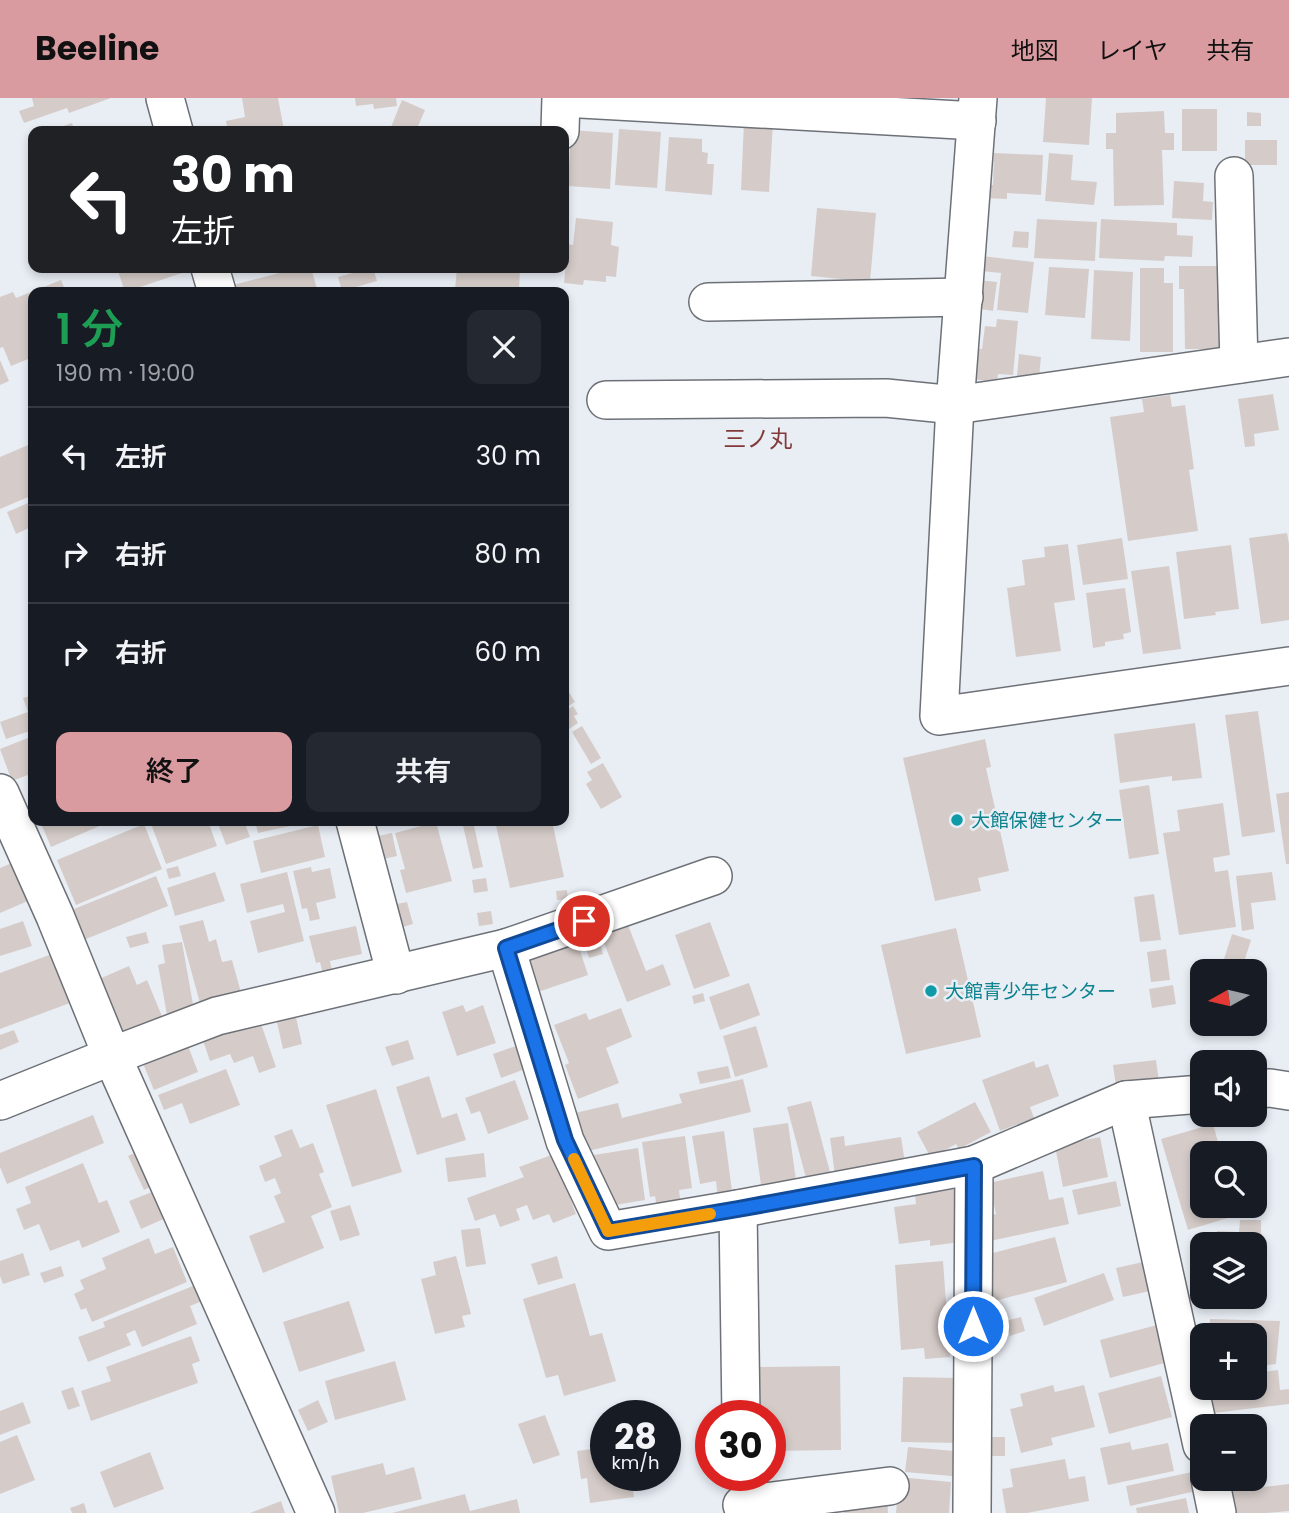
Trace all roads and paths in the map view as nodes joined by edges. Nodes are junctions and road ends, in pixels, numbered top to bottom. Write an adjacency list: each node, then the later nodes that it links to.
1 (165, 98): 4 (street)
2 (562, 98): 3 (street); 5 (street)
3 (978, 109): 7 (street)
4 (173, 126)
5 (560, 126)
6 (1234, 176): 10 (street)
7 (964, 297): 8 (street); 12 (street)
8 (708, 302)
9 (1289, 357): 10 (street)
10 (1239, 364): 12 (street)
11 (606, 400): 12 (street)
12 (955, 405): 13 (street)
13 (1289, 666)
14 (0, 793): 19 (street)
15 (356, 826): 18 (street)
16 (713, 876): 17 (street)
17 (506, 948): 18 (street); 26 (street)
18 (396, 975): 19 (street)
19 (112, 1056): 24 (street); 32 (street)
20 (1267, 1088): 21 (street)
21 (1289, 1091)
22 (1190, 1095): 23 (street)
23 (1126, 1100): 25 (street); 28 (street)
24 (0, 1101)
25 (974, 1166): 26 (street); 33 (street)
26 (738, 1209): 27 (street)
27 (741, 1400)
28 (1195, 1414)
29 (890, 1486): 31 (street)
30 (1212, 1491): 34 (street)
31 (742, 1498)
32 (316, 1513)
33 (972, 1513)
34 (1217, 1513)

